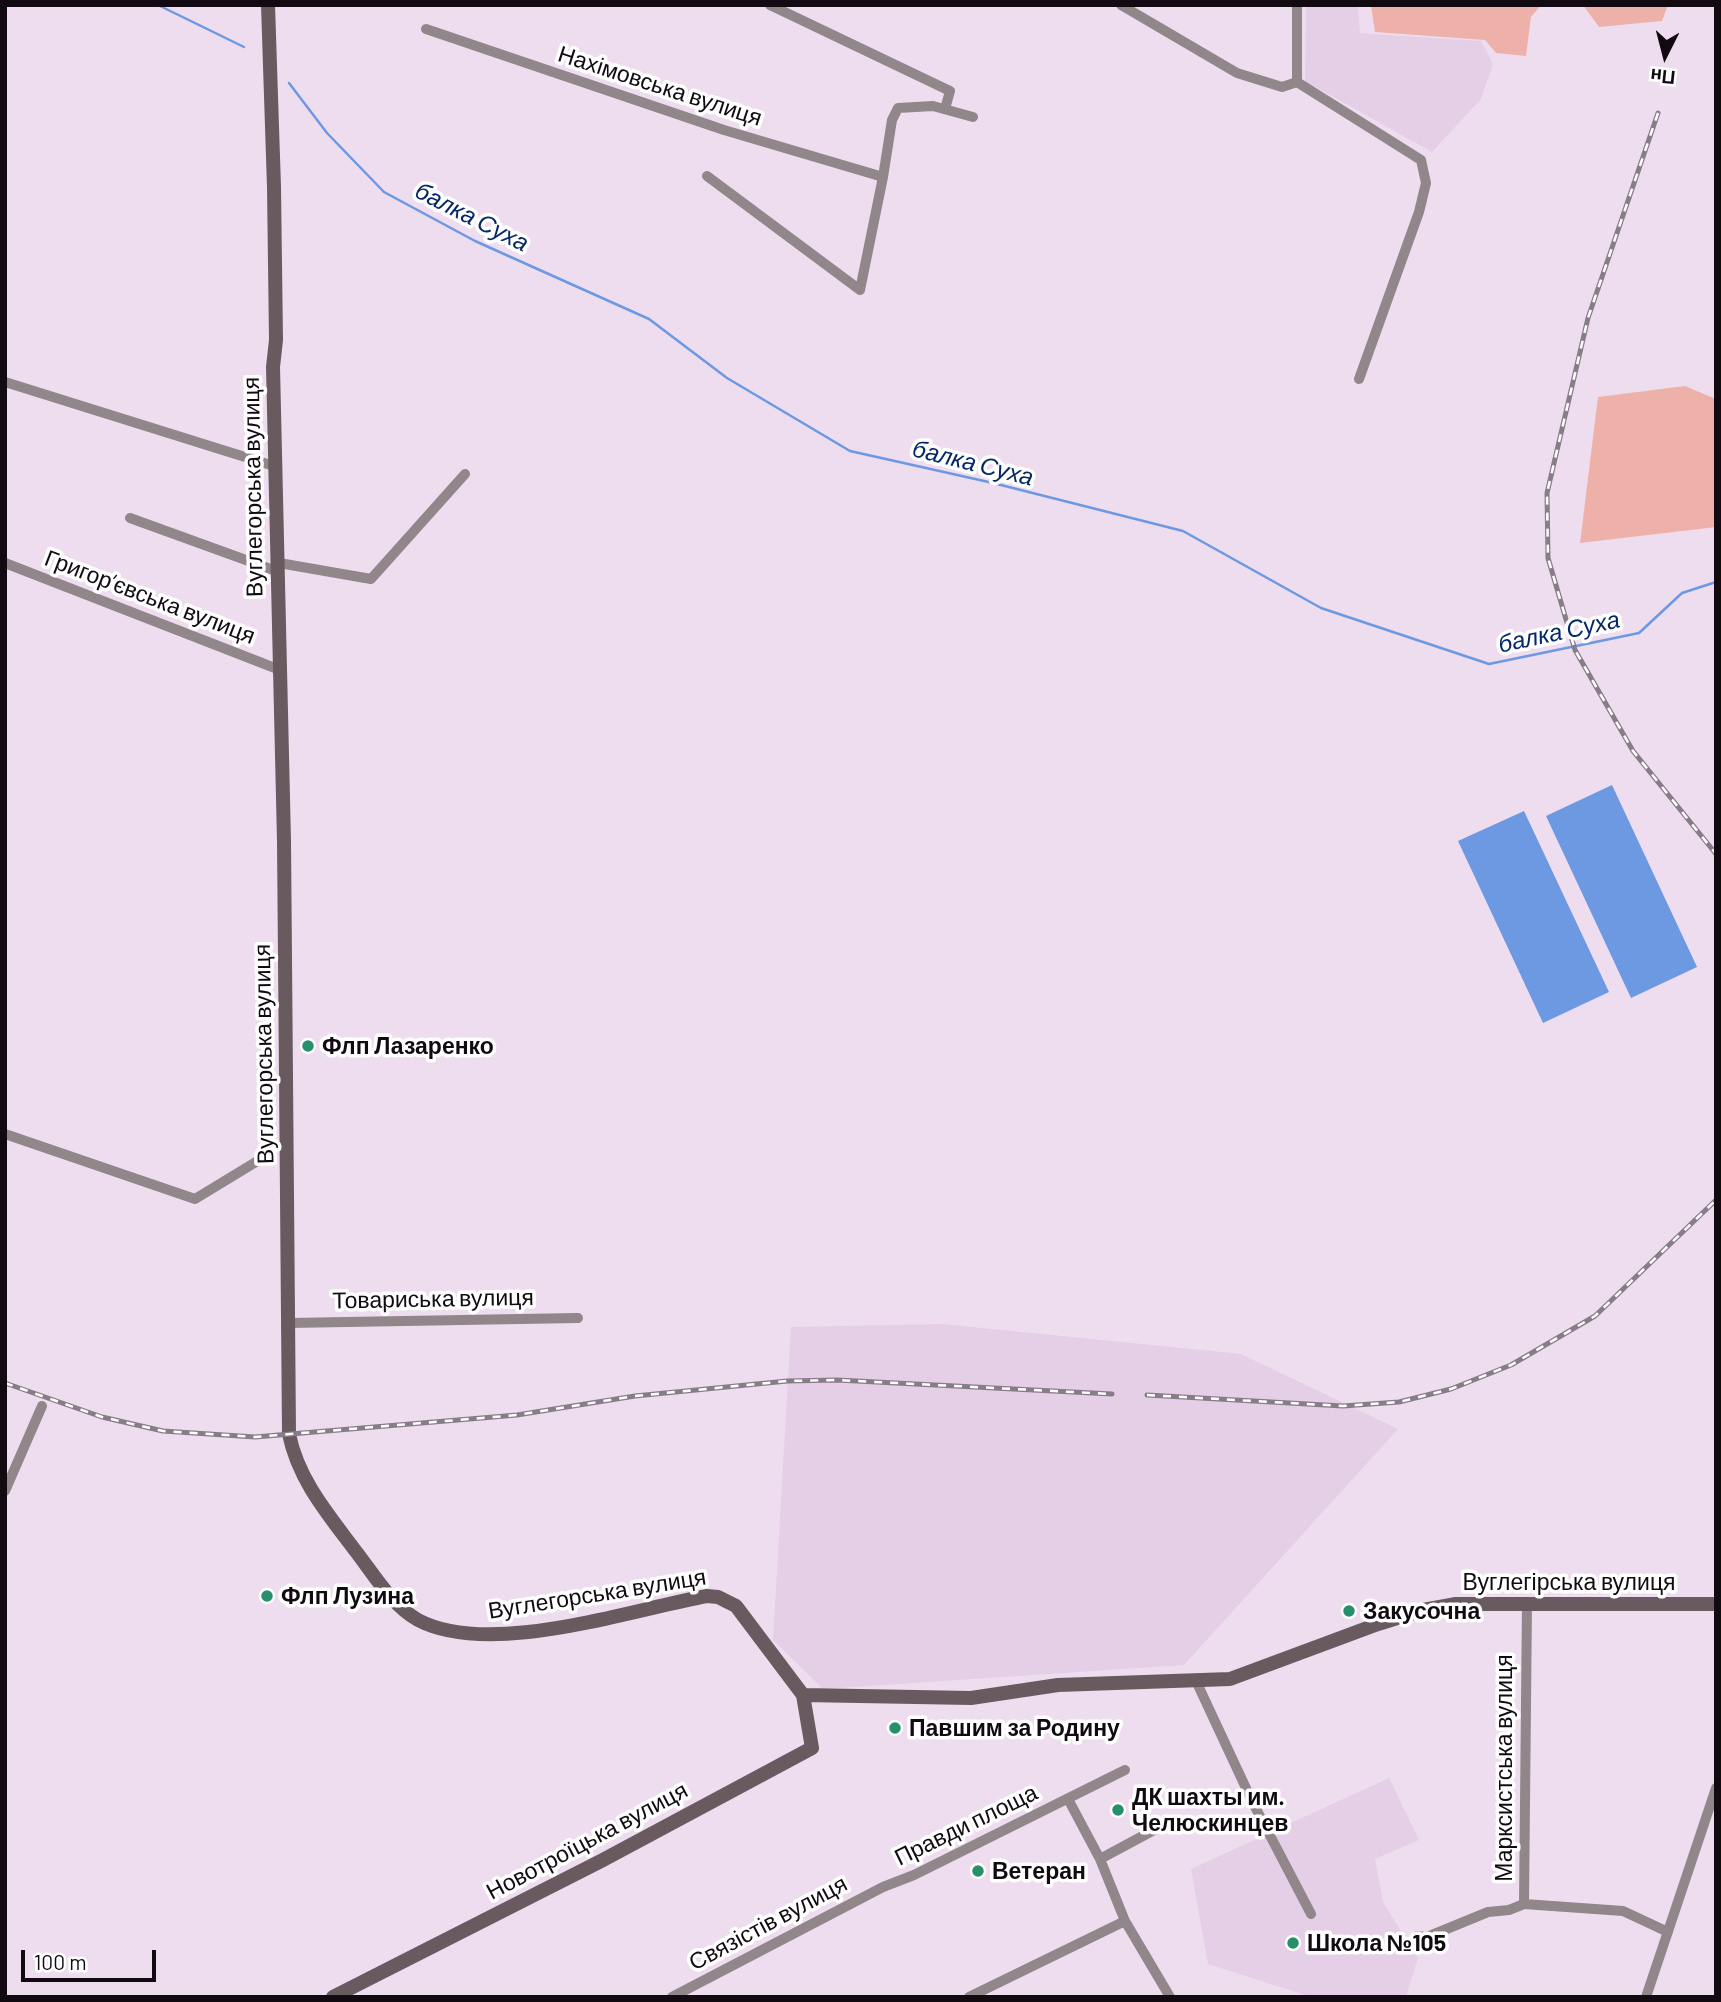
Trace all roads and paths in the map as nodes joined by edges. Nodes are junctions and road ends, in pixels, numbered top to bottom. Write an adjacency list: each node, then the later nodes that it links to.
1 (268, 5): 13 (main road, Вуглегорська вулиця)
2 (770, 5): 7 (street)
3 (1121, 5): 6 (street)
4 (1297, 5): 6 (street)
5 (426, 29): 10 (street, Нахімовська вулиця)
6 (1297, 82): 11 (street)
7 (945, 109): 8 (street); 10 (street)
8 (973, 117)
9 (707, 176): 10 (street)
10 (883, 177)
11 (1359, 379)
12 (5, 382): 13 (street)
13 (277, 467): 17 (main road, Вуглегорська вулиця)
14 (465, 474): 17 (street)
15 (130, 518): 17 (street)
16 (5, 563): 18 (street, Григор’євська вулиця)
17 (279, 567): 18 (main road, Вуглегорська вулиця)
18 (280, 670): 22 (main road, Вуглегорська вулиця)
19 (5, 1135): 20 (street)
20 (269, 1154)
21 (578, 1318): 22 (street, Товариська вулиця)
22 (289, 1323): 28 (main road, Вуглегорська вулиця)
23 (42, 1406): 24 (street)
24 (5, 1491)
25 (1527, 1602): 26 (main road, Вуглегірська вулиця); 27 (main road, Вуглегірська вулиця); 35 (street, Марксистська вулиця)
26 (1716, 1604)
27 (1197, 1683): 28 (main road, Вуглегірська вулиця); 36 (street)
28 (803, 1695): 40 (main road, Новотроїцька вулиця)
29 (1125, 1770): 31 (street, Правди площа)
30 (1716, 1788): 38 (street)
31 (1068, 1799): 33 (street, Правди площа); 34 (street, Правди площа)
32 (1167, 1823): 33 (street)
33 (1100, 1858): 37 (street, Правди площа)
34 (883, 1887): 41 (street, Связістів вулиця)
35 (1524, 1904): 38 (street); 39 (street, Марксистська вулиця)
36 (1311, 1914)
37 (1125, 1921): 42 (street); 43 (street, Правди площа)
38 (1668, 1932): 44 (street)
39 (1417, 1936)
40 (333, 1997)
41 (672, 1997)
42 (969, 1997)
43 (1170, 1997)
44 (1646, 1997)

